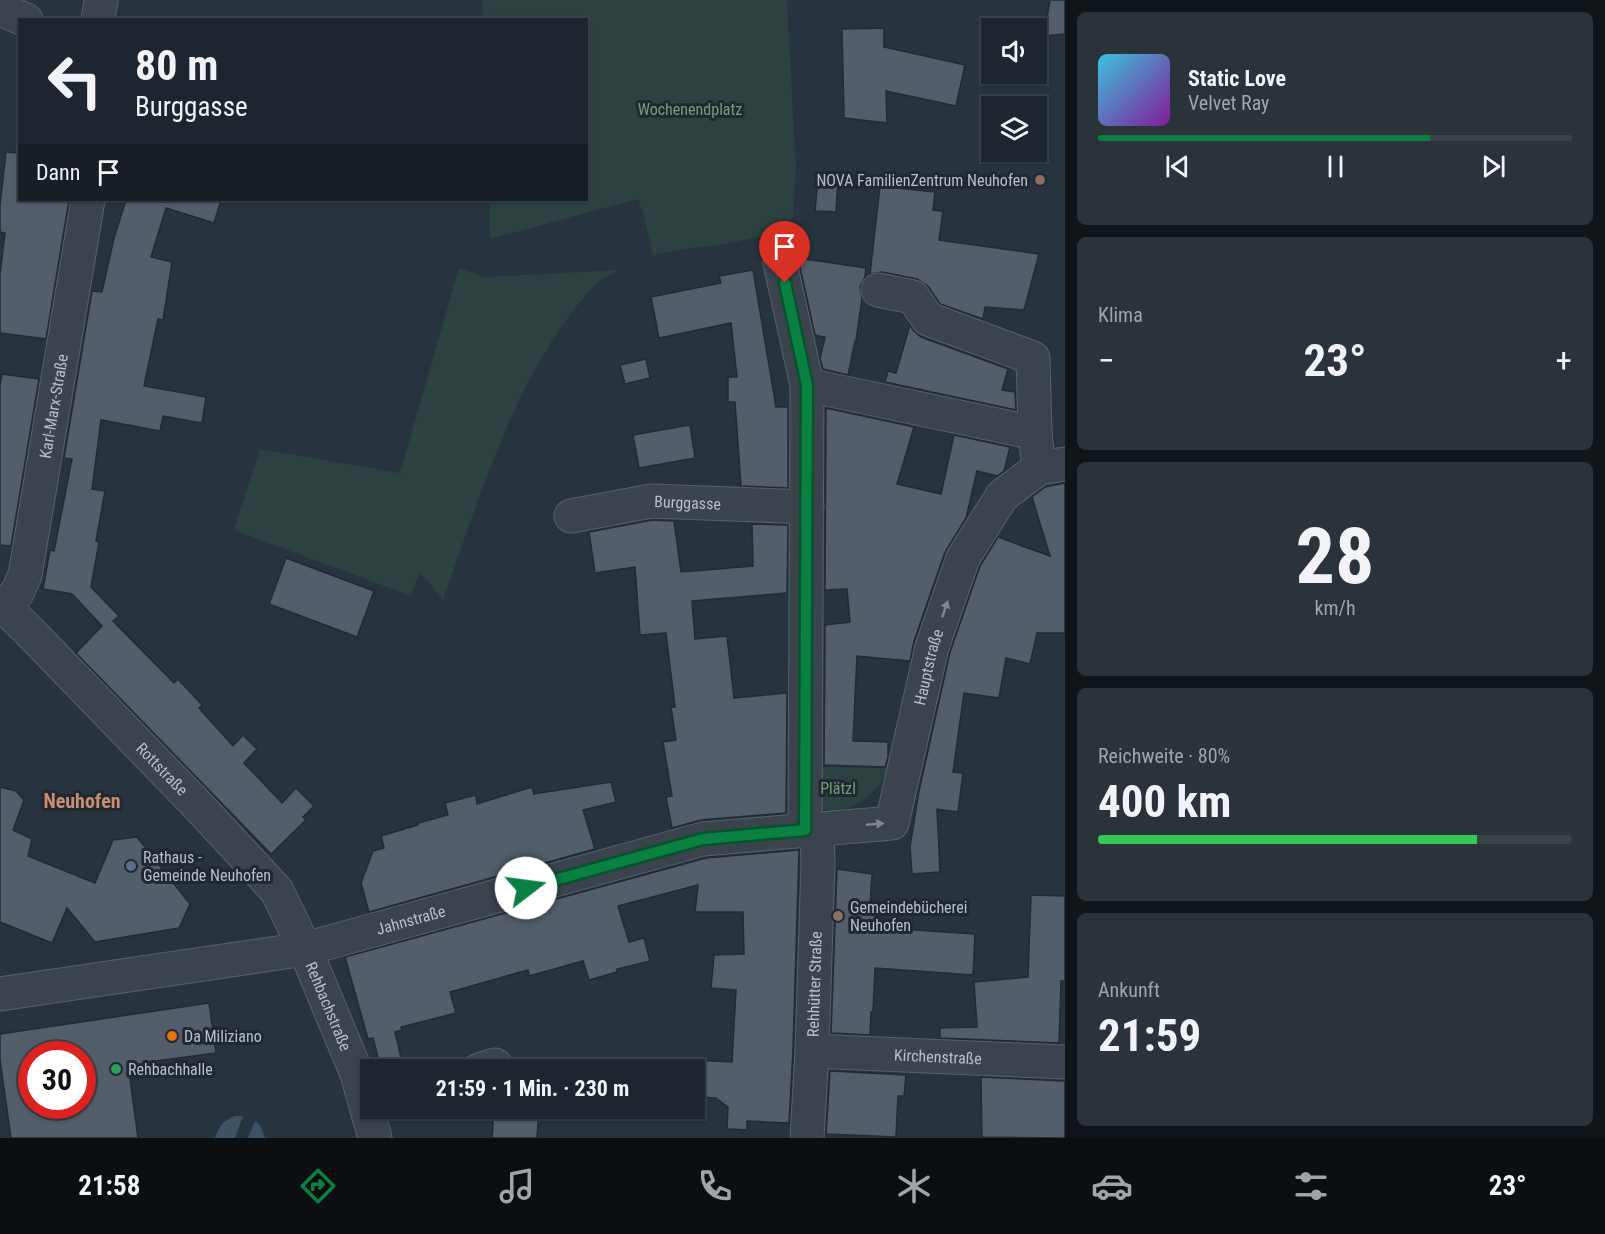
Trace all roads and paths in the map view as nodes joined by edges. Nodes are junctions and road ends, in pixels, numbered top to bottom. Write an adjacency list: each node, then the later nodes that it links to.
1 (101, 0): 4 (street)
2 (0, 9): 3 (street)
3 (22, 18)
4 (98, 18)
5 (88, 201): 13 (street, Karl-Marx-Straße)
6 (780, 263): 8 (street)
7 (878, 290): 9 (street, Hauptstraße)
8 (807, 385): 9 (street); 11 (street)
9 (1035, 434): 10 (street, Hauptstraße)
10 (1052, 466): 14 (street, Hauptstraße, one-way to 10)
11 (807, 507): 12 (street, Burggasse); 14 (street)
12 (571, 516)
13 (2, 604): 15 (street, Rottstraße)
14 (811, 830): 15 (street, Jahnstraße); 17 (street, Rehhütter Straße)
15 (305, 949): 16 (street, Jahnstraße); 19 (street, Rehbachstraße)
16 (0, 994)
17 (812, 1051): 18 (street, Kirchenstraße); 22 (street, Rehhütter Straße)
18 (1065, 1062)
19 (360, 1081)
20 (372, 1119): 21 (street, Rehbachstraße)
21 (375, 1138)
22 (807, 1138)

